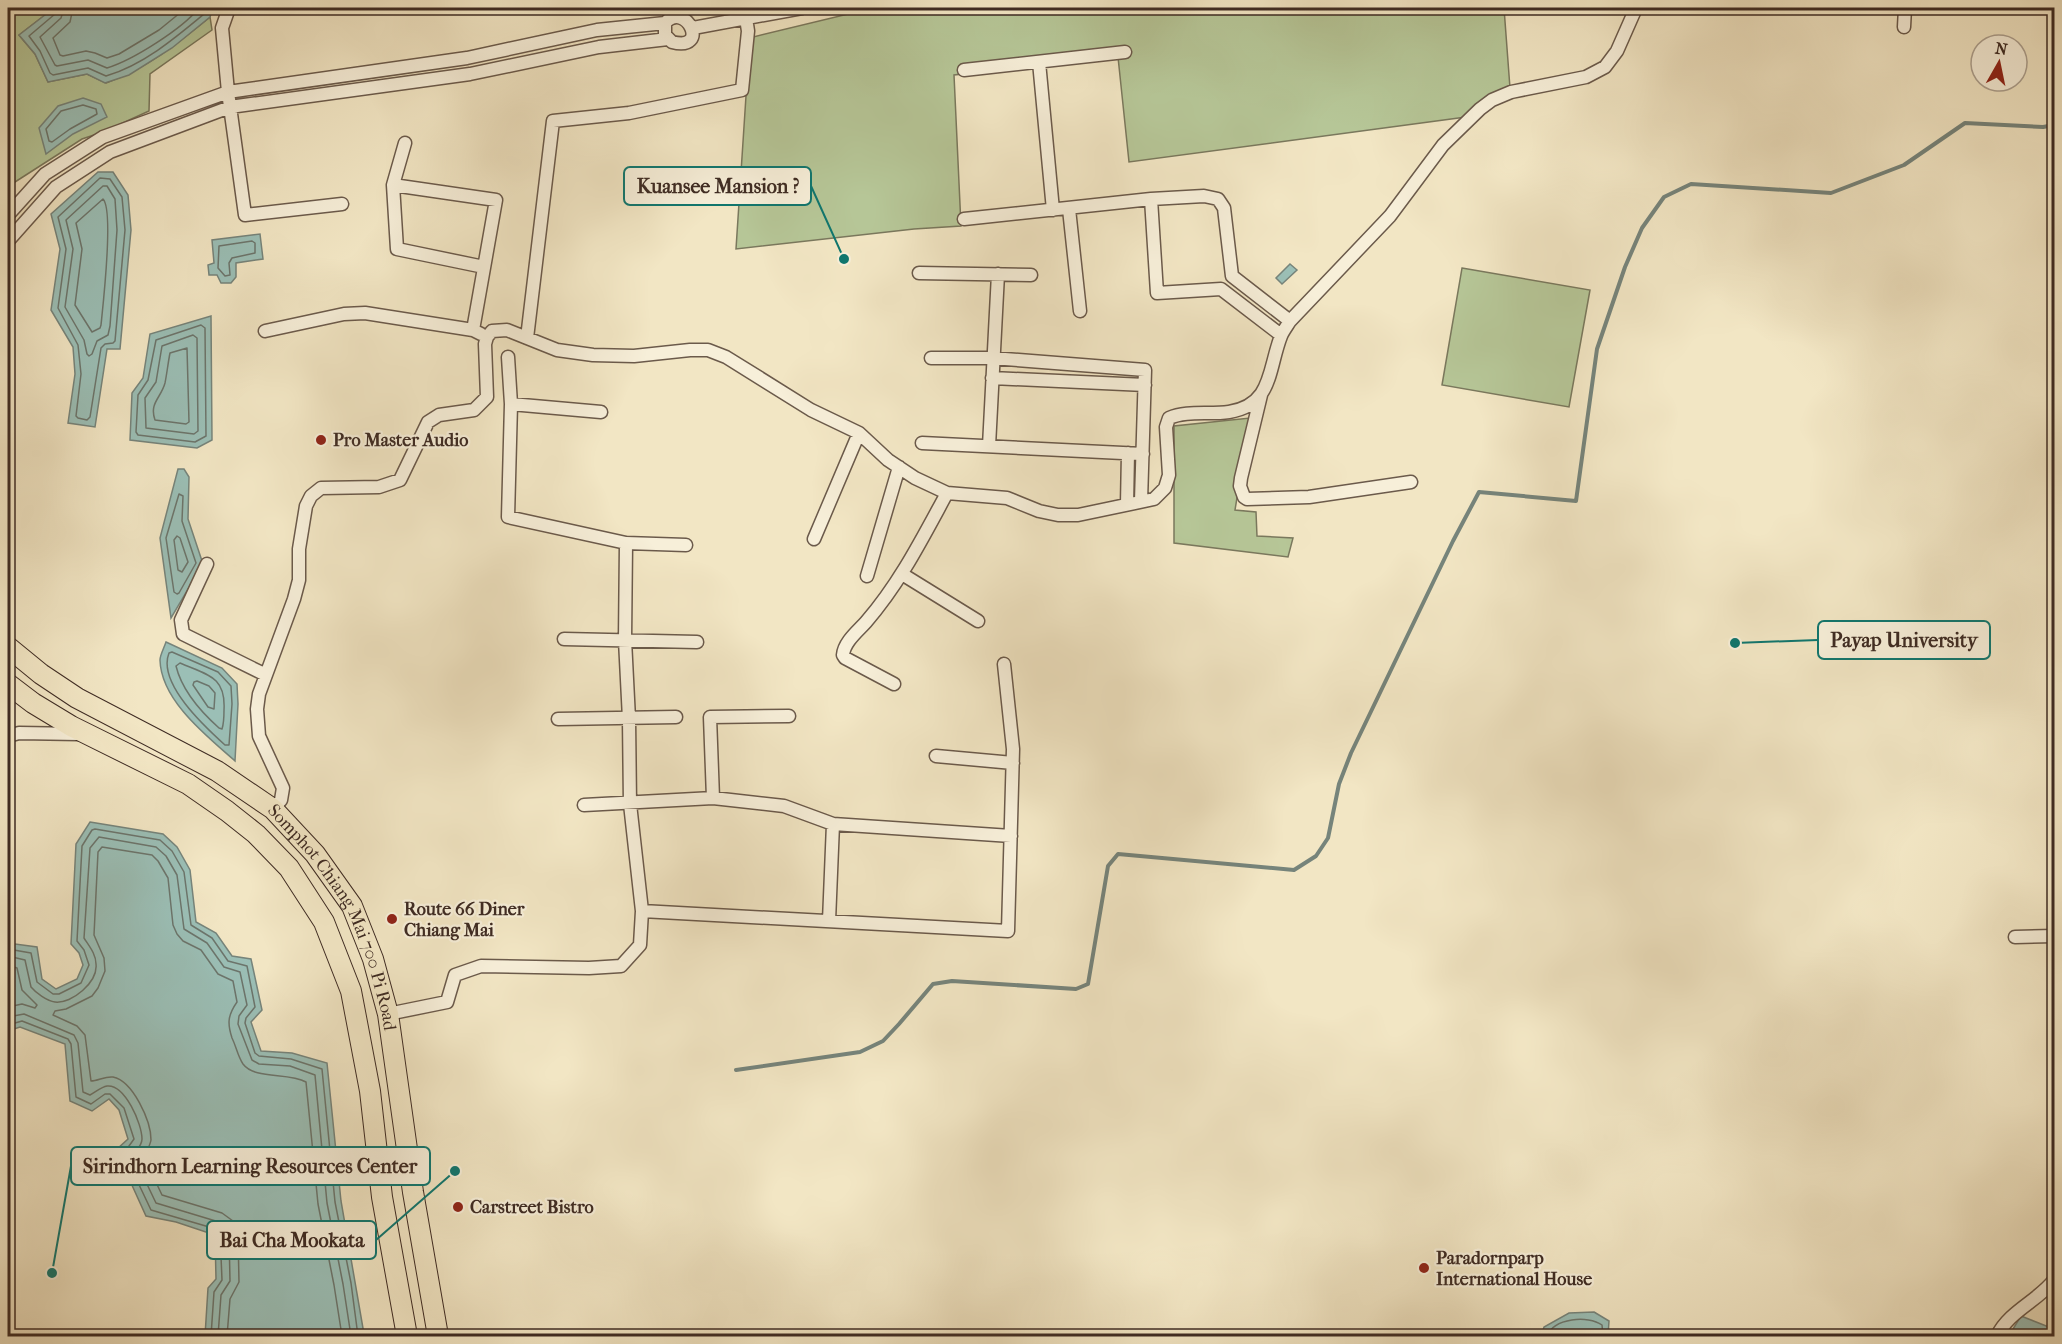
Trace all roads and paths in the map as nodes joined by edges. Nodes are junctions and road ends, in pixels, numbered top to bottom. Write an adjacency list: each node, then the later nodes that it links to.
1 (229, 8): 18 (street)
2 (802, 8): 6 (street)
3 (1636, 8): 35 (street)
4 (1905, 8): 8 (street)
5 (676, 11): 7 (street); 9 (street)
6 (746, 18): 9 (street); 40 (street)
7 (665, 23): 10 (street); 11 (street)
8 (1904, 27)
9 (693, 28): 10 (street)
10 (668, 39): 13 (street)
11 (522, 46): 13 (street); 15 (street)
12 (1125, 52): 14 (street)
13 (525, 62): 17 (street)
14 (1039, 62): 16 (street); 25 (street)
15 (380, 69): 17 (street); 18 (street)
16 (964, 70)
17 (382, 86): 19 (street)
18 (228, 92): 19 (street); 26 (street)
19 (230, 107): 23 (street); 28 (street)
20 (405, 143): 21 (street)
21 (393, 186): 30 (street); 30 (street)
22 (1152, 199): 24 (street); 35 (street); 38 (street)
23 (342, 204)
24 (1069, 209): 25 (street); 34 (street)
25 (1053, 210): 27 (street)
26 (8, 215)
27 (964, 219)
28 (12, 227): 29 (street)
29 (8, 241)
30 (484, 267): 36 (street)
31 (919, 273): 32 (street)
32 (998, 274): 33 (street); 43 (street)
33 (1031, 275)
34 (1080, 311)
35 (1290, 321): 38 (street)
36 (473, 330): 37 (street); 39 (street)
37 (265, 331)
38 (1281, 335): 46 (street)
39 (487, 336): 40 (street); 71 (street)
40 (527, 338): 49 (street)
41 (508, 357): 47 (street)
42 (932, 358): 43 (street)
43 (992, 358): 44 (street); 45 (street)
44 (992, 378): 45 (street); 51 (street)
45 (1145, 385): 53 (street)
46 (1261, 395): 55 (street); 57 (street)
47 (511, 404): 48 (street); 60 (street)
48 (601, 411)
49 (859, 433): 54 (street); 59 (street)
50 (922, 443): 51 (street)
51 (989, 446): 52 (street)
52 (1128, 453): 53 (street); 58 (street)
53 (1143, 454): 57 (street)
54 (899, 467): 56 (street); 64 (street)
55 (1411, 482)
56 (947, 493): 58 (street); 63 (street)
57 (1142, 501): 58 (street)
58 (1127, 504)
59 (814, 539)
60 (626, 543): 61 (street); 67 (street)
61 (686, 545)
62 (207, 564): 71 (street)
63 (902, 574): 65 (street); 73 (street)
64 (867, 576)
65 (978, 621)
66 (564, 639): 67 (street)
67 (625, 640): 68 (street); 77 (street)
68 (697, 642)
69 (8, 647): 85 (main road, Somphot Chiang Mai 700 Pi Road)
70 (1004, 664): 81 (street)
71 (266, 675): 85 (street)
72 (8, 684): 78 (main road, Somphot Chiang Mai 700 Pi Road)
73 (894, 684)
74 (789, 716): 82 (street)
75 (676, 717): 77 (street)
76 (558, 719): 77 (street)
77 (629, 719): 83 (street)
78 (86, 734): 79 (street); 94 (main road, Somphot Chiang Mai 700 Pi Road)
79 (8, 736)
80 (936, 756): 81 (street)
81 (1013, 763): 87 (street)
82 (712, 798): 83 (street); 86 (street)
83 (630, 804): 84 (street); 88 (street)
84 (584, 806)
85 (273, 809): 92 (main road, Somphot Chiang Mai 700 Pi Road)
86 (833, 824): 87 (street); 89 (street)
87 (1011, 836): 89 (street)
88 (642, 911): 89 (street); 92 (street)
89 (829, 921)
90 (2055, 936): 91 (street)
91 (2015, 937)
92 (388, 1014): 95 (main road, Somphot Chiang Mai 700 Pi Road)
93 (2055, 1280): 96 (street)
94 (407, 1336)
95 (438, 1336)
96 (1997, 1336)

